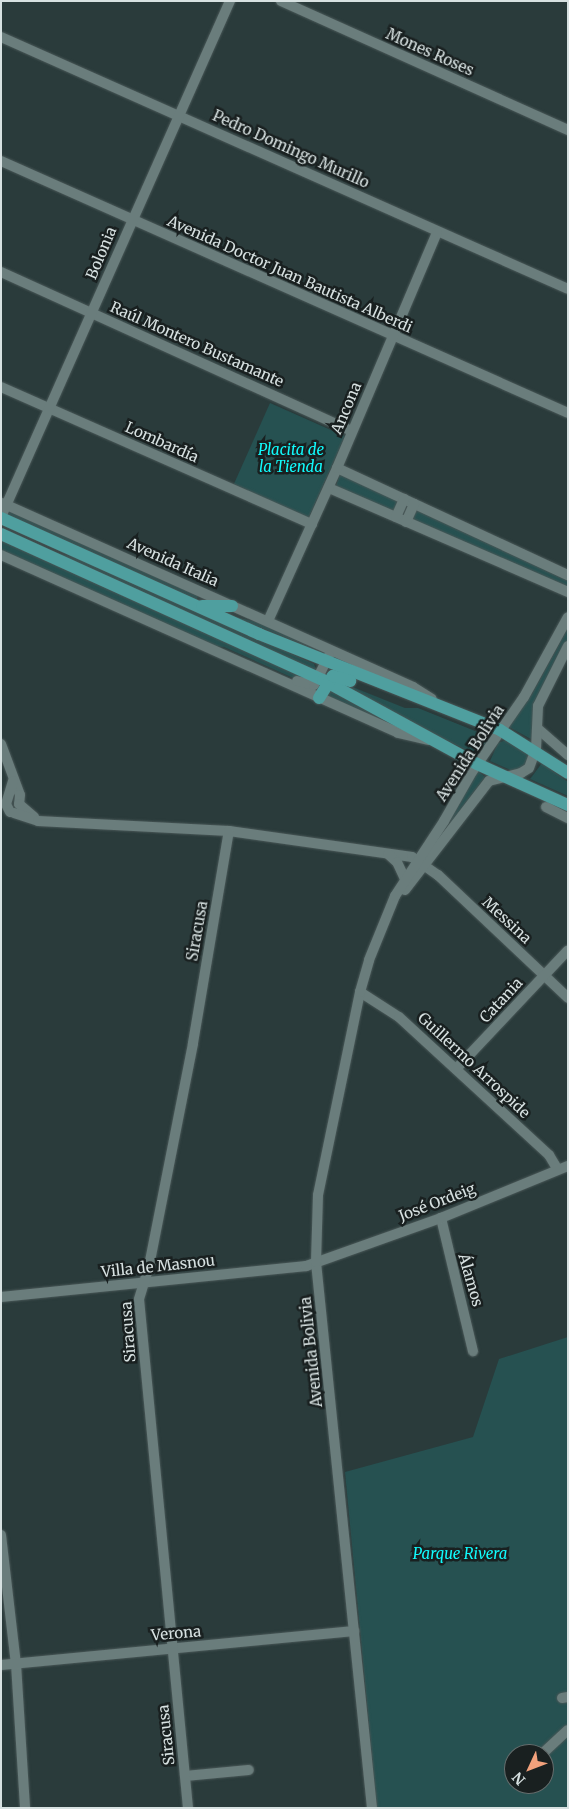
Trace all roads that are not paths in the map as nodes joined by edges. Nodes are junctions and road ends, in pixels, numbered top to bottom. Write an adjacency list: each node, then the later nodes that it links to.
1 (230, 1): 4 (street, Bolonia)
2 (281, 1): 5 (street, Mones Roses)
3 (1, 37): 4 (street, Pedro Domingo Murillo)
4 (179, 115): 7 (street, Bolonia); 8 (street, Pedro Domingo Murillo)
5 (568, 130)
6 (1, 161): 7 (street, Avenida Doctor Juan Bautista Alberdi)
7 (132, 219): 11 (street, Bolonia); 12 (street, Avenida Doctor Juan Bautista Alberdi)
8 (438, 232): 10 (street, Pedro Domingo Murillo); 12 (street, Ancona)
9 (1, 272): 11 (street, Raúl Montero Bustamante)
10 (568, 289)
11 (91, 313): 14 (street, Bolonia); 16 (street, Raúl Montero Bustamante)
12 (393, 337): 15 (street, Avenida Doctor Juan Bautista Alberdi); 16 (street, Ancona)
13 (1, 386): 14 (street, Lombardía)
14 (49, 408): 20 (street, Bolonia); 25 (street, Lombardía)
15 (568, 413)
16 (352, 431): 17 (street, Ancona)
17 (338, 468): 18 (street, Ancona); 19 (street)
18 (329, 488): 22 (street); 25 (street, Ancona)
19 (404, 499): 21 (street); 22 (street)
20 (4, 504): 23 (street, Bolonia); 33 (street, Avenida Italia)
21 (414, 504): 24 (street); 30 (street)
22 (396, 517): 24 (street)
23 (1, 518): 28 (main road, Avenida Italia)
24 (406, 522): 31 (street)
25 (312, 524): 35 (street, Ancona)
26 (1, 526): 28 (main road)
27 (1, 534): 40 (main road)
28 (76, 552): 32 (main road, Avenida Italia)
29 (1, 555): 37 (street)
30 (568, 575)
31 (568, 592)
32 (195, 606): 33 (main road); 39 (main road, Avenida Italia)
33 (232, 606): 35 (street, Avenida Italia)
34 (568, 617): 45 (street, Avenida Bolivia)
35 (268, 621): 38 (street, Avenida Italia)
36 (568, 646): 44 (street, Avenida Bolivia)
37 (215, 650): 40 (street); 41 (street)
38 (331, 650): 39 (street); 43 (street, Avenida Italia)
39 (325, 662): 40 (street); 42 (main road, Avenida Italia)
40 (323, 680): 41 (main road); 42 (main road); 46 (main road)
41 (319, 698): 46 (street)
42 (416, 699): 43 (main road, Avenida Italia)
43 (449, 710): 45 (main road, Avenida Italia)
44 (537, 728): 48 (street, Avenida Bolivia); 49 (street)
45 (500, 730): 48 (main road, Avenida Italia); 50 (street, Avenida Bolivia)
46 (436, 742): 50 (main road)
47 (1, 744): 54 (street)
48 (536, 750): 51 (main road, Avenida Italia); 52 (street, Avenida Bolivia)
49 (568, 755)
50 (477, 764): 52 (main road); 59 (street, Avenida Bolivia)
51 (568, 772)
52 (502, 776): 53 (main road); 59 (street, Avenida Bolivia)
53 (568, 805)
54 (10, 807): 57 (street)
55 (546, 808): 56 (street)
56 (568, 818)
57 (229, 831): 58 (street); 70 (street, Siracusa)
58 (388, 854): 59 (street); 60 (street)
59 (420, 862): 60 (street, Avenida Bolivia); 61 (street, Avenida Bolivia); 63 (street, Messina)
60 (405, 879): 61 (street, Avenida Bolivia)
61 (394, 902): 64 (street, Avenida Bolivia)
62 (568, 950): 63 (street, Catania)
63 (544, 976): 65 (street, Messina); 66 (street, Catania)
64 (360, 992): 66 (street, Guillermo Arrospide); 69 (street, Avenida Bolivia)
65 (568, 998)
66 (456, 1070): 67 (street, Guillermo Arrospide)
67 (563, 1168): 68 (street, José Ordeig)
68 (441, 1218): 69 (street, José Ordeig); 72 (street, Álamos)
69 (316, 1262): 70 (street, Villa de Masnou); 74 (street, Avenida Bolivia)
70 (143, 1283): 71 (street, Villa de Masnou); 75 (street, Siracusa)
71 (1, 1297)
72 (473, 1351)
73 (1, 1535): 76 (street)
74 (354, 1631): 75 (street, Verona); 84 (street, Avenida Bolivia)
75 (172, 1648): 76 (street, Verona); 81 (street, Siracusa)
76 (16, 1664): 77 (street, Verona); 82 (street)
77 (1, 1665)
78 (568, 1730): 79 (street)
79 (553, 1744)
80 (249, 1770): 81 (street)
81 (185, 1776): 83 (street, Siracusa)
82 (25, 1808)
83 (188, 1808)
84 (372, 1808)

